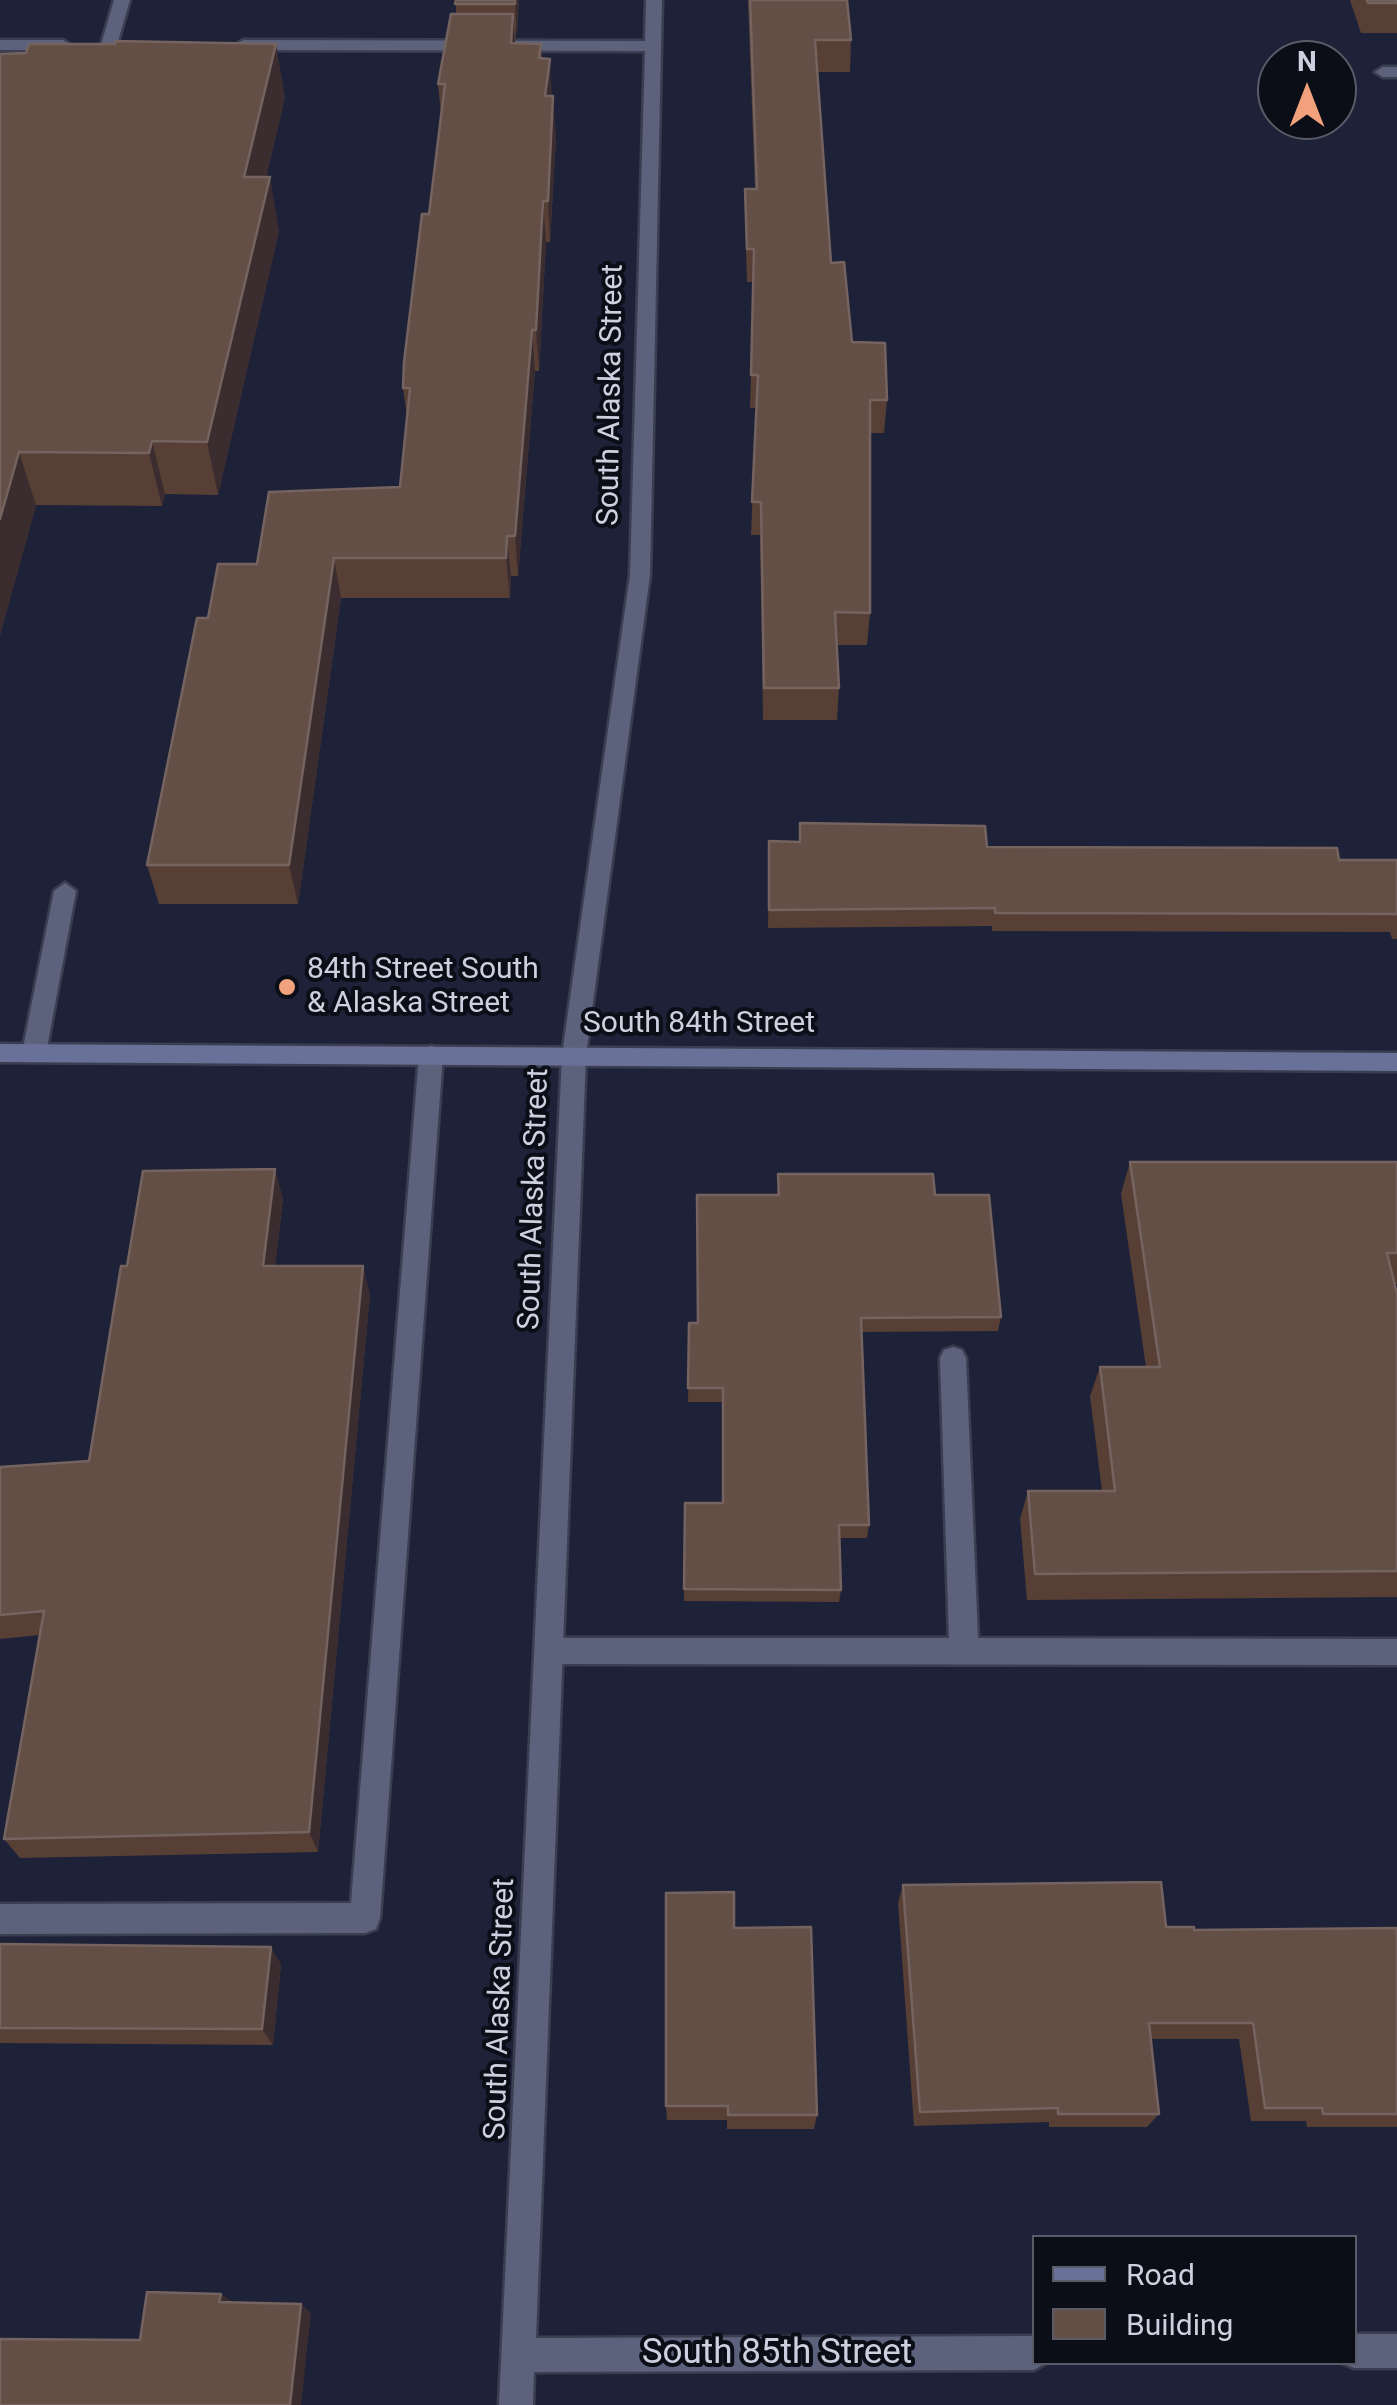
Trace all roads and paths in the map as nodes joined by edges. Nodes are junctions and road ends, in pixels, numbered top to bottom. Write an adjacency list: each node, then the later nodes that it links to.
1 (122, 0): 5 (street)
2 (654, 0): 7 (street, South Alaska Street)
3 (0, 45): 4 (street)
4 (72, 45)
5 (128, 45)
6 (224, 45): 7 (street)
7 (653, 46): 12 (street, South Alaska Street)
8 (64, 892): 10 (street)
9 (0, 1053): 10 (main road, South 84th Street)
10 (34, 1053): 11 (main road, South 84th Street)
11 (431, 1054): 12 (main road, South 84th Street); 18 (street)
12 (574, 1056): 13 (main road, South 84th Street); 15 (street, South Alaska Street)
13 (1397, 1062)
14 (954, 1358): 16 (street)
15 (548, 1651): 16 (street); 22 (street, South Alaska Street)
16 (964, 1651): 17 (street)
17 (1397, 1652)
18 (0, 1919)
19 (1357, 2351): 20 (street)
20 (1397, 2351)
21 (1032, 2352): 22 (street, South 85th Street)
22 (519, 2355): 23 (street, South Alaska Street)
23 (516, 2405)

